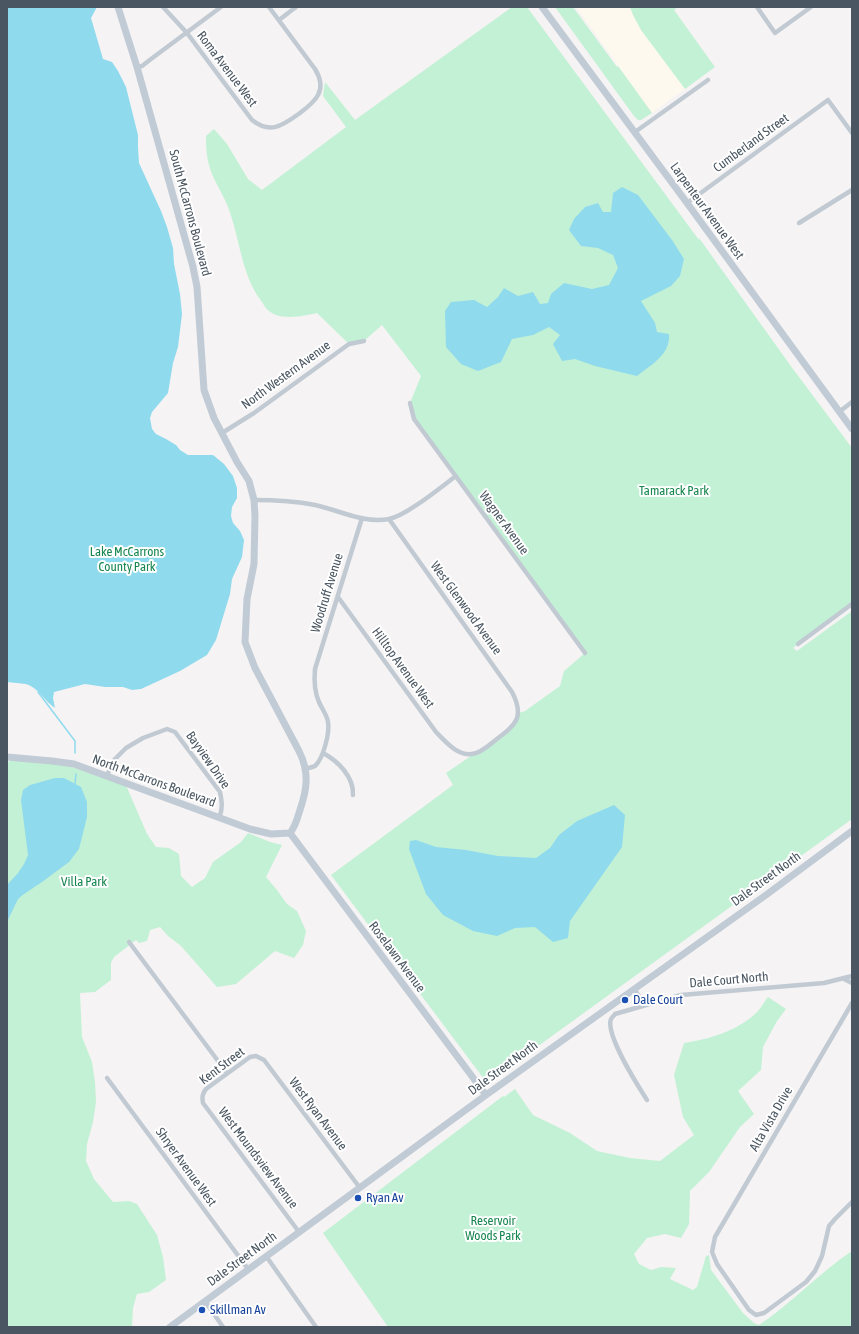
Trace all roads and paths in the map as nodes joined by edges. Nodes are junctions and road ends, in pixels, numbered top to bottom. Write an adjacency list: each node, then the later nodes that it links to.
1 (118, 7): 11 (street, South McCarrons Boulevard)
2 (163, 7): 10 (street, Roma Avenue West)
3 (221, 7): 10 (street)
4 (269, 7): 9 (street)
5 (296, 7): 9 (street)
6 (542, 7): 13 (street, Larpenteur Avenue West)
7 (757, 7): 8 (street)
8 (811, 7)
9 (279, 20): 10 (street, Roma Avenue West)
10 (187, 33): 11 (street)
11 (137, 67): 23 (street, South McCarrons Boulevard)
12 (708, 80): 13 (street)
13 (635, 132): 16 (street, Larpenteur Avenue West)
14 (852, 133): 16 (street, Cumberland Street)
15 (852, 190): 17 (street)
16 (687, 203): 21 (street, Larpenteur Avenue West)
17 (799, 223)
18 (364, 341): 23 (street, North Western Avenue)
19 (852, 402): 21 (street)
20 (410, 403): 24 (street, Wagner Avenue)
21 (839, 412): 22 (street, Larpenteur Avenue West)
22 (852, 429)
23 (222, 432): 25 (street, South McCarrons Boulevard)
24 (456, 476): 27 (street); 31 (street, Wagner Avenue)
25 (254, 500): 26 (street); 35 (street, South McCarrons Boulevard)
26 (362, 518): 27 (street); 28 (street, Woodruff Avenue)
27 (389, 519): 32 (street, West Glenwood Avenue)
28 (338, 597): 32 (street, Hilltop Avenue West); 33 (street, Woodruff Avenue)
29 (852, 604): 30 (street)
30 (798, 644)
31 (585, 653)
32 (455, 749)
33 (322, 753): 35 (street, Woodruff Avenue); 37 (street)
34 (7, 757): 36 (street, North McCarrons Boulevard)
35 (306, 769): 40 (street, South McCarrons Boulevard)
36 (108, 776): 38 (street, North McCarrons Boulevard); 38 (street, Bayview Drive)
37 (352, 795)
38 (219, 818): 40 (street, North McCarrons Boulevard)
39 (852, 831): 45 (street, Dale Street North)
40 (290, 833): 51 (street, Roselawn Avenue)
41 (129, 942): 49 (street)
42 (852, 976): 43 (street, Dale Court North)
43 (843, 978): 44 (street); 47 (street, Dale Court North)
44 (852, 983)
45 (634, 989): 47 (street); 51 (street, Dale Street North)
46 (852, 1003): 55 (street, Alta Vista Drive)
47 (642, 1006): 53 (street, Dale Court North)
48 (256, 1056): 49 (street, Kent Street); 54 (street, West Ryan Avenue)
49 (226, 1073): 52 (street, Kent Street)
50 (107, 1078): 58 (street, Shryer Avenue West)
51 (486, 1095): 54 (street, Dale Street North)
52 (202, 1096): 56 (street, West Moundsview Avenue)
53 (647, 1100)
54 (360, 1188): 56 (street, Dale Street North)
55 (852, 1202)
56 (299, 1232): 57 (street, Dale Street North)
57 (266, 1256): 58 (street, Dale Street North); 62 (street)
58 (248, 1269): 59 (street, Dale Street North)
59 (205, 1301): 60 (street, Dale Street North); 61 (street)
60 (170, 1327)
61 (223, 1327)
62 (316, 1327)

